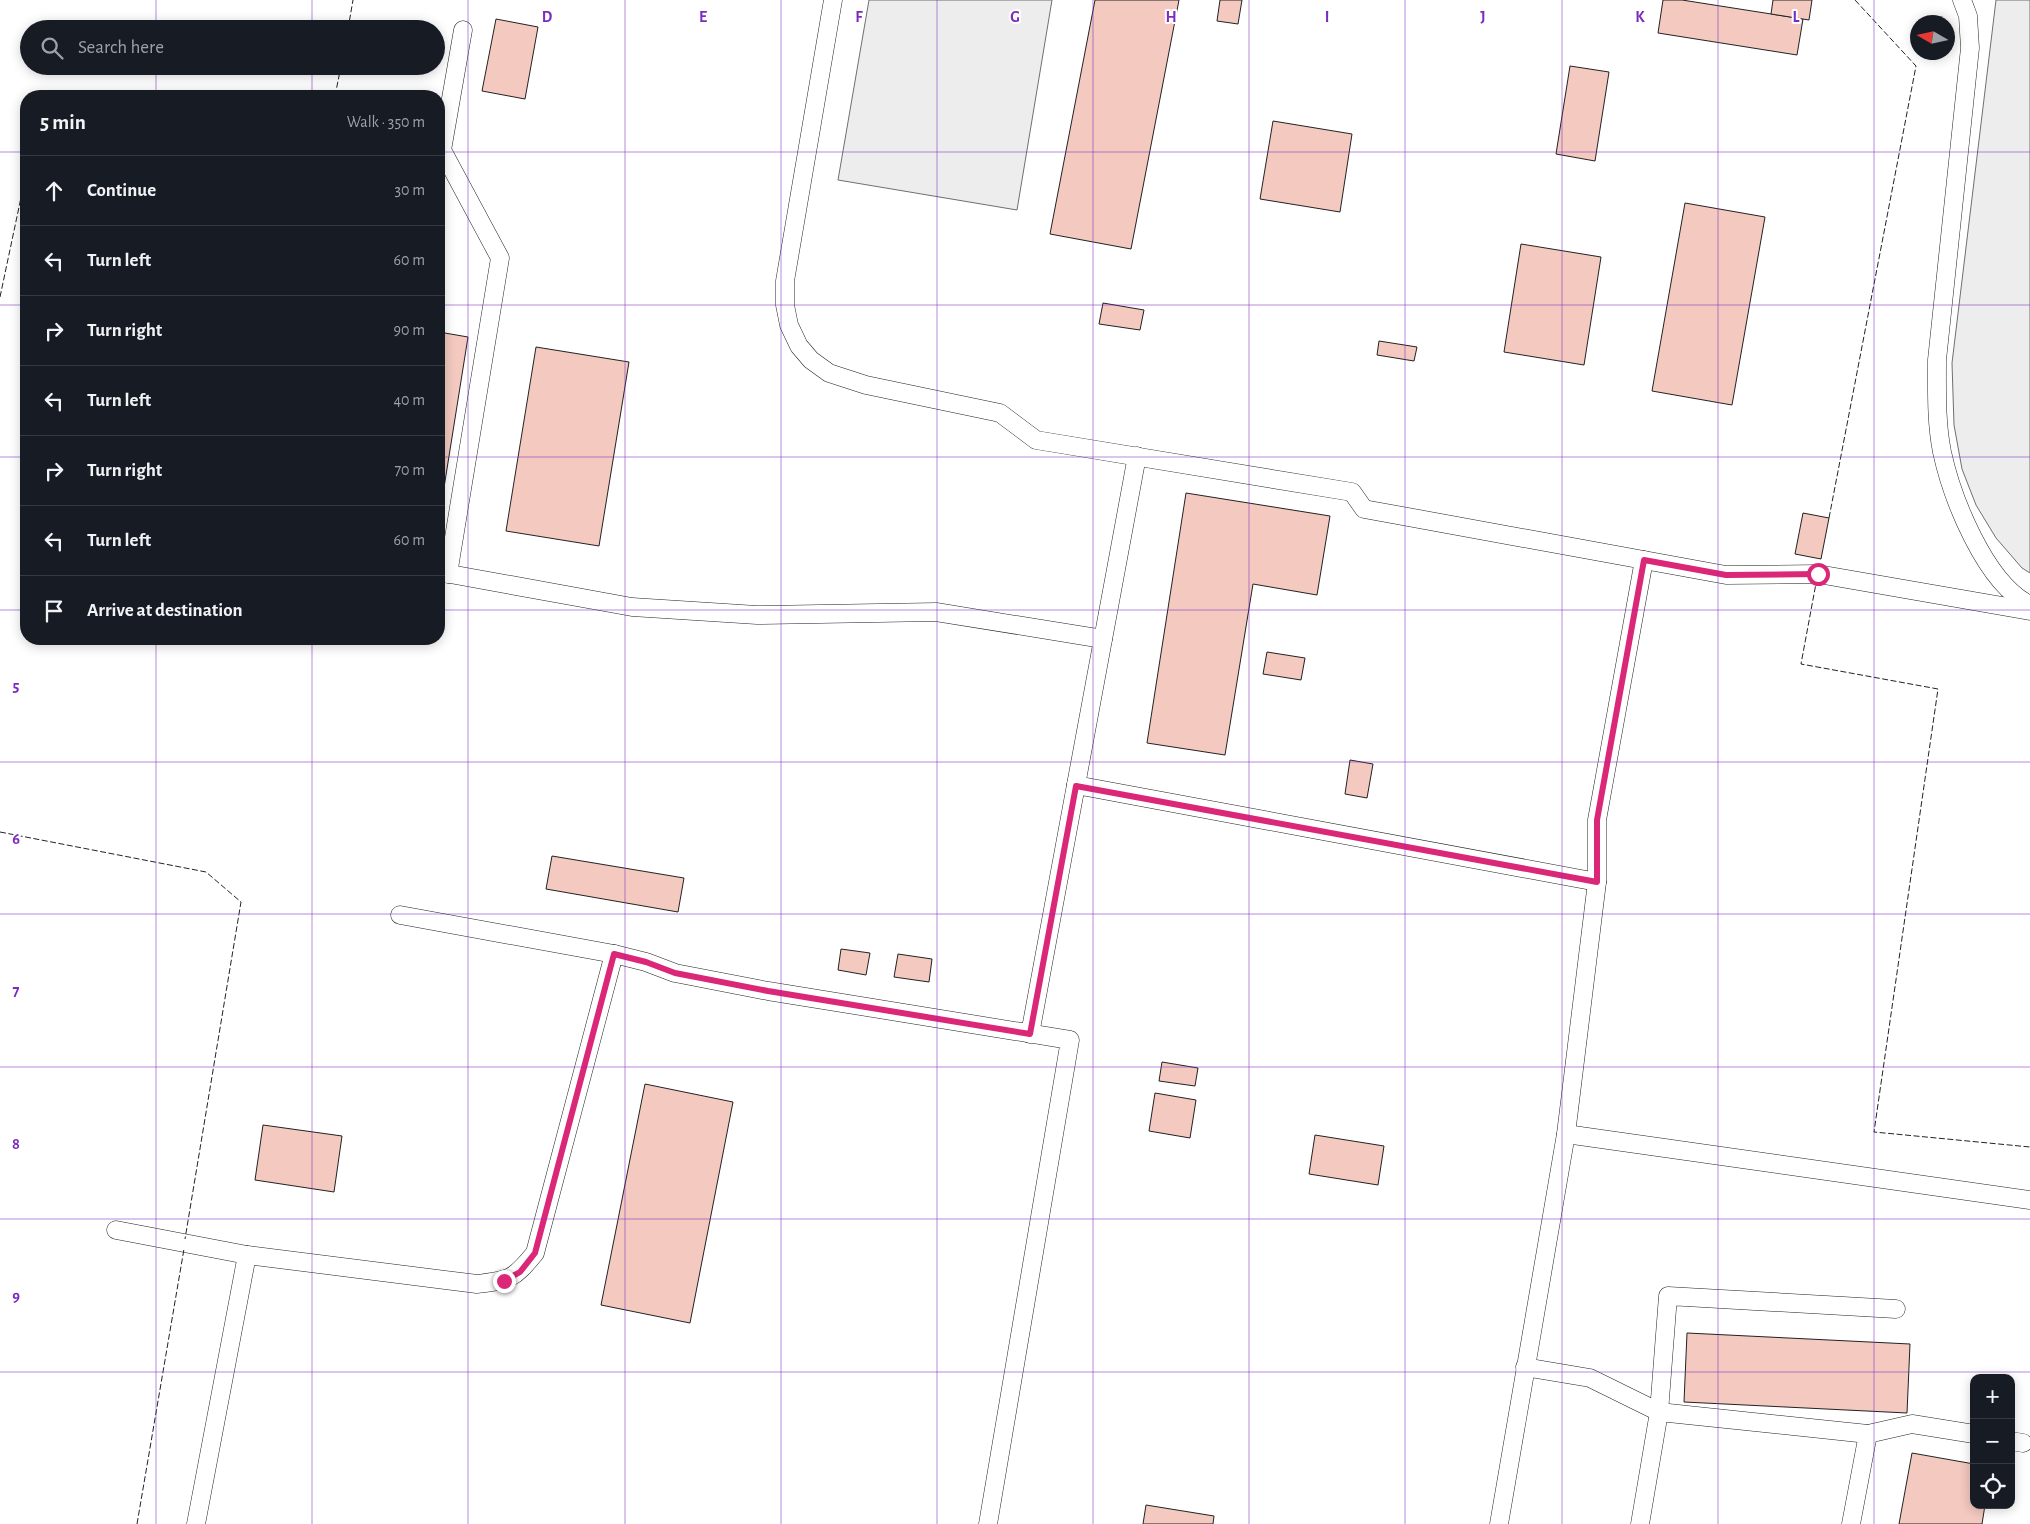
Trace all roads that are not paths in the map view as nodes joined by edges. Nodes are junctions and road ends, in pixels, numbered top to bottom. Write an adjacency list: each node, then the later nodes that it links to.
1 (833, 0): 6 (lane)
2 (1962, 0): 10 (lane)
3 (463, 30): 4 (lane)
4 (445, 133)
5 (445, 156): 8 (lane)
6 (1137, 456): 7 (lane); 12 (lane)
7 (1644, 560): 11 (lane); 14 (lane)
8 (445, 567)
9 (445, 573): 12 (lane)
10 (2030, 605)
11 (2030, 611)
12 (1103, 639): 13 (lane)
13 (1076, 786): 14 (lane); 17 (lane)
14 (1597, 882): 18 (lane)
15 (400, 915): 16 (lane)
16 (614, 954): 17 (lane); 21 (lane)
17 (1030, 1034): 28 (lane)
18 (1566, 1134): 19 (lane); 23 (lane)
19 (2030, 1200)
20 (116, 1230): 21 (lane)
21 (248, 1255): 27 (lane)
22 (1896, 1309): 24 (lane)
23 (1526, 1367): 24 (lane); 29 (lane)
24 (1659, 1412): 26 (lane); 30 (lane)
25 (1970, 1433): 26 (lane)
26 (1868, 1434): 31 (lane)
27 (196, 1524)
28 (988, 1524)
29 (1499, 1524)
30 (1640, 1524)
31 (1851, 1524)

